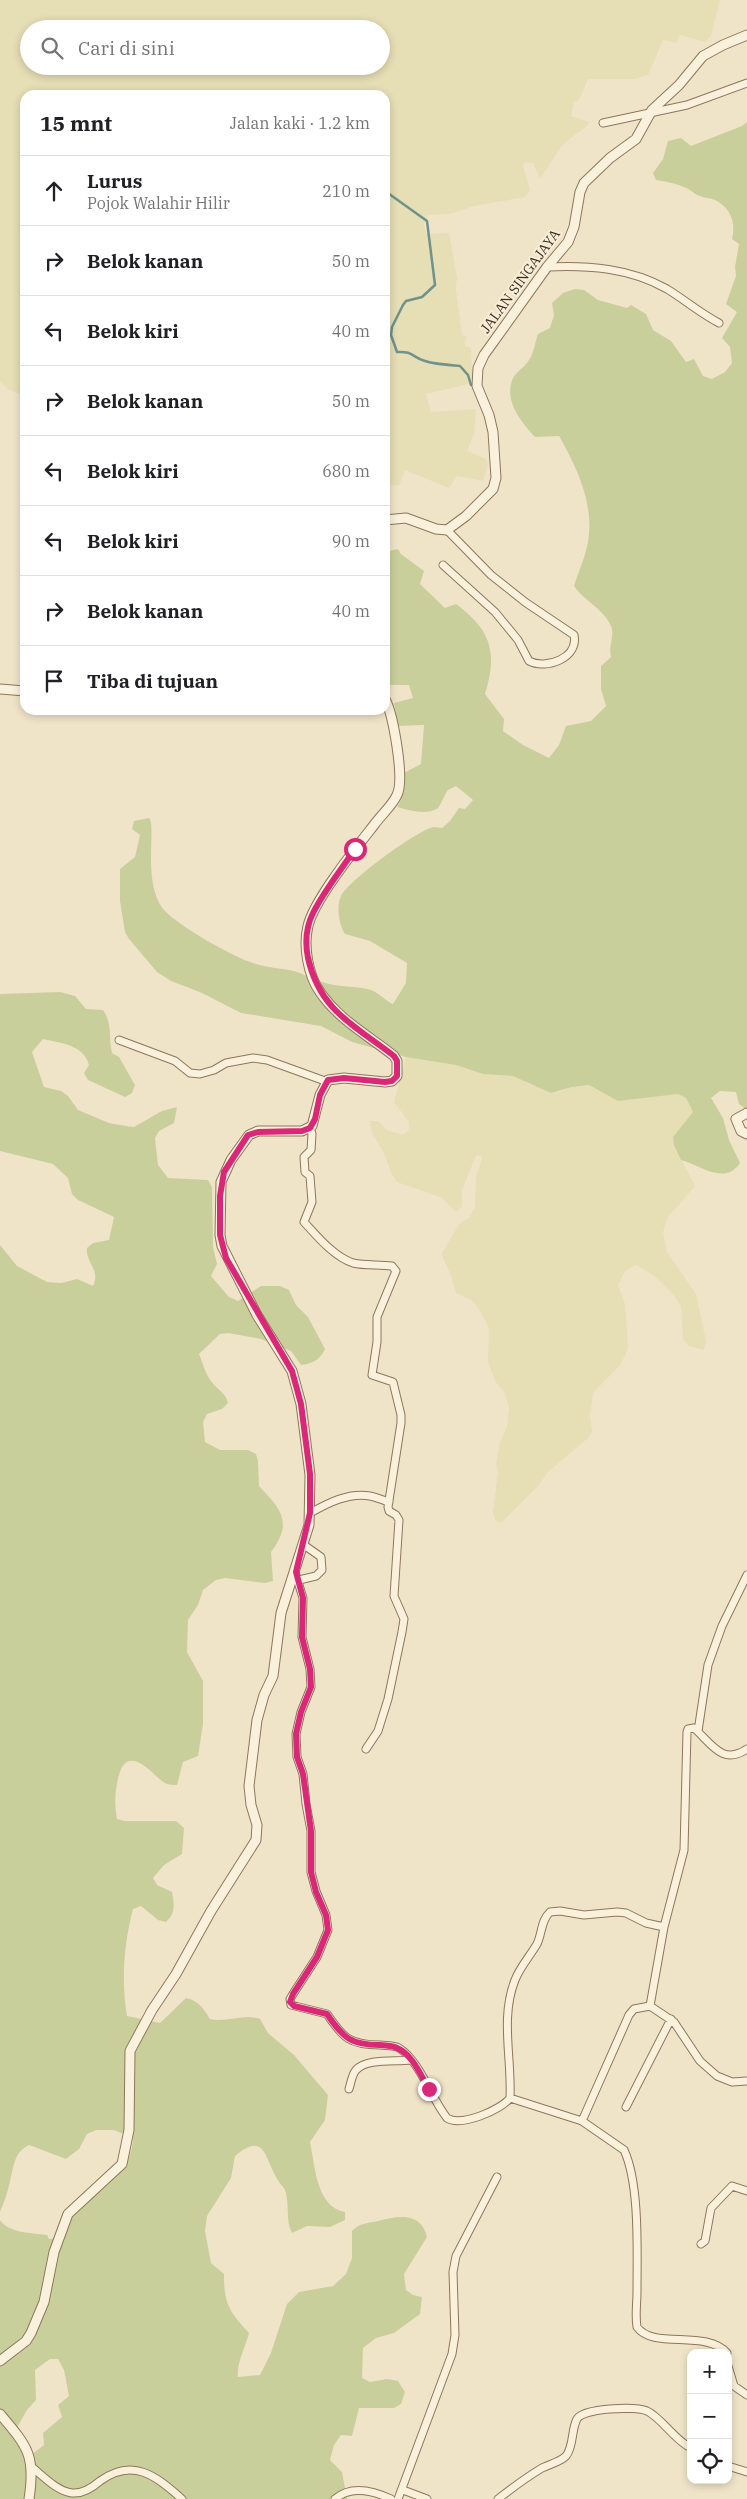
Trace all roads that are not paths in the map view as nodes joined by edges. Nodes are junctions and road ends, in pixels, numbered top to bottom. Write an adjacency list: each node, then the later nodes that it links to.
1 (747, 35): 3 (street, JALAN SINGAJAYA)
2 (747, 83): 3 (street)
3 (651, 112): 4 (street); 5 (street, JALAN SINGAJAYA)
4 (603, 124)
5 (546, 267): 6 (street); 8 (street, JALAN SINGAJAYA)
6 (719, 323)
7 (390, 520): 8 (street)
8 (447, 530): 9 (street)
9 (443, 565)
10 (0, 689): 11 (street)
11 (20, 691)
12 (390, 713): 14 (street)
13 (119, 1040): 14 (street)
14 (325, 1081): 16 (street)
15 (747, 1113): 17 (street)
16 (310, 1128): 18 (street); 19 (street)
17 (747, 1134)
18 (389, 1502): 19 (street); 24 (street)
19 (310, 1513): 20 (street)
20 (304, 1545): 22 (street); 22 (street)
21 (747, 1575): 23 (street)
22 (297, 1576): 29 (street); 39 (street)
23 (698, 1731): 25 (street); 26 (street)
24 (366, 1748)
25 (747, 1749)
26 (664, 1928): 27 (street); 32 (street)
27 (650, 2006): 28 (street); 34 (street)
28 (671, 2019): 30 (street); 33 (street)
29 (410, 2060): 31 (street); 32 (street)
30 (747, 2081)
31 (350, 2089)
32 (510, 2098): 34 (street)
33 (626, 2107)
34 (582, 2121): 38 (street)
35 (497, 2177): 47 (street)
36 (747, 2191): 37 (street)
37 (702, 2244)
38 (720, 2349)
39 (0, 2361)
40 (732, 2379): 41 (street)
41 (747, 2395)
42 (0, 2414): 45 (street)
43 (687, 2445): 54 (street)
44 (732, 2467): 46 (street)
45 (33, 2468): 48 (street); 49 (street)
46 (747, 2472)
47 (403, 2490): 52 (street); 53 (street)
48 (29, 2499)
49 (182, 2499)
50 (335, 2499): 51 (street)
51 (391, 2499)
52 (398, 2499)
53 (427, 2499)
54 (498, 2499)

